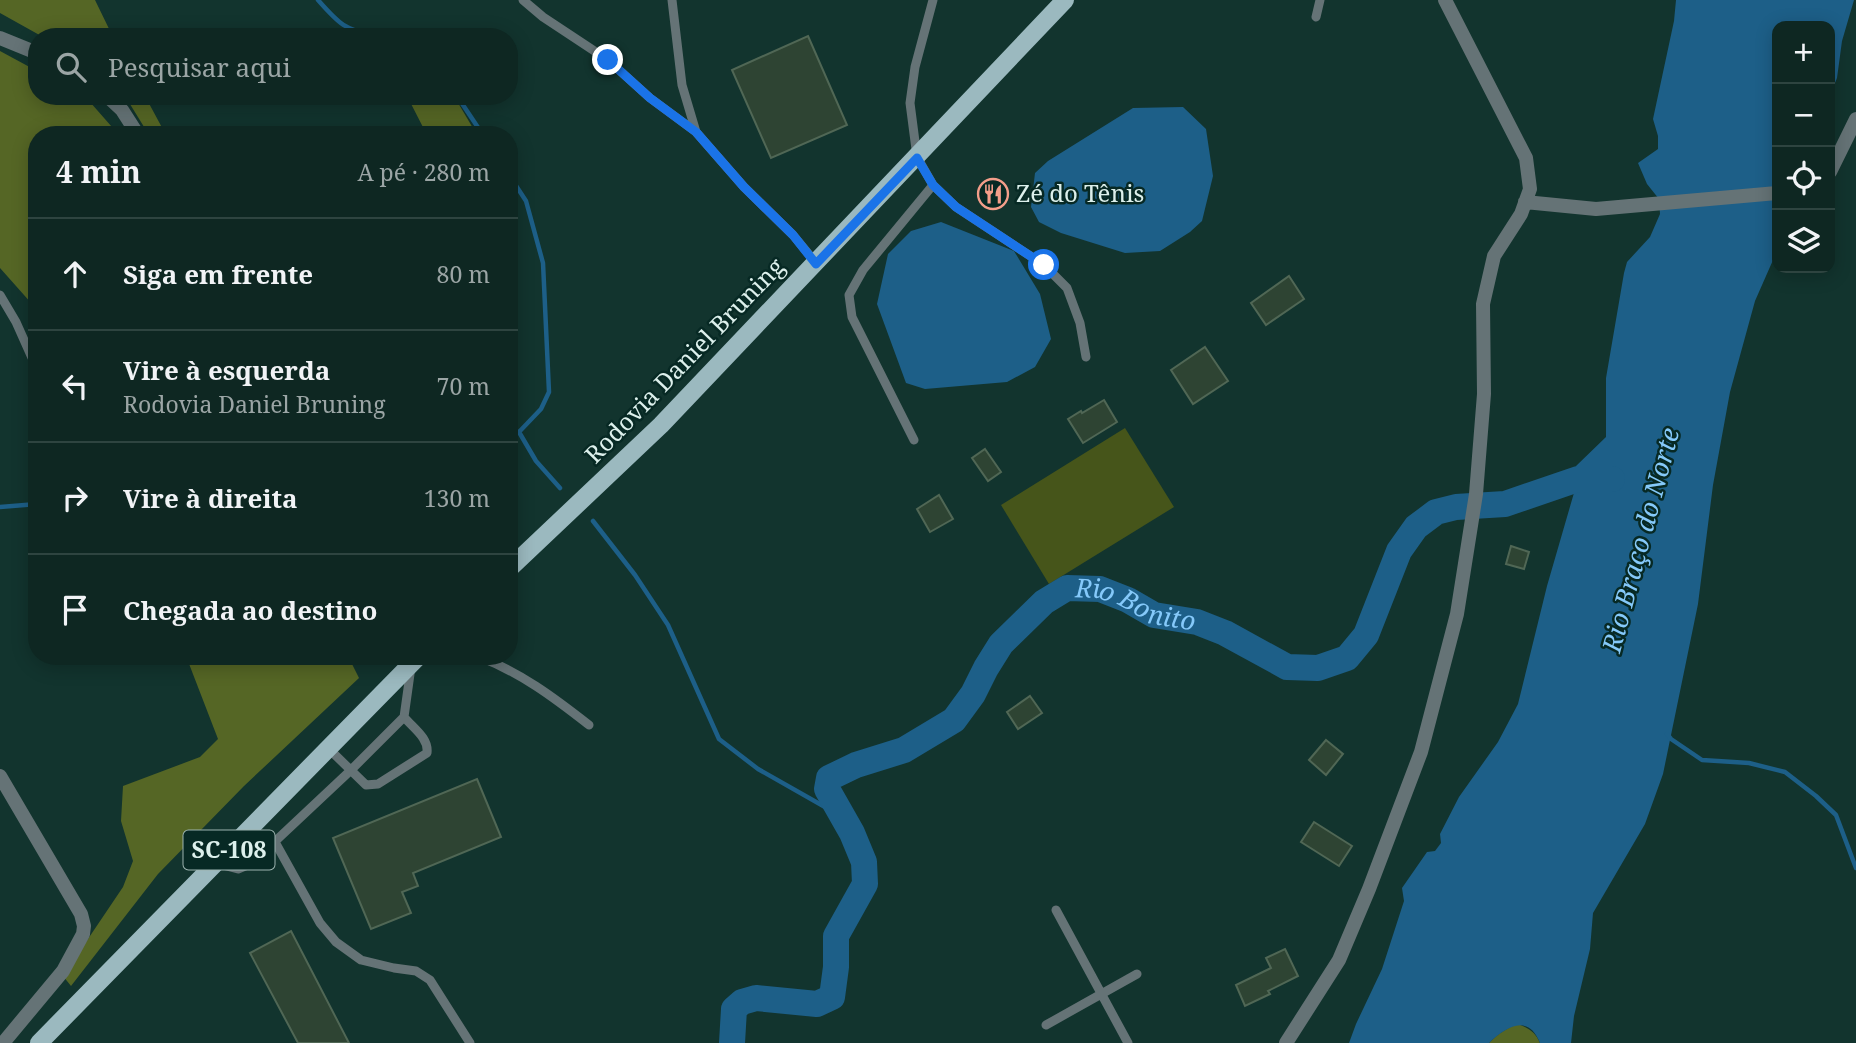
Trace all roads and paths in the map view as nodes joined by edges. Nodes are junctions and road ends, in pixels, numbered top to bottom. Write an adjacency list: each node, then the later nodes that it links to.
1 (523, 0): 13 (lane)
2 (673, 0): 13 (lane)
3 (933, 0): 14 (lane)
4 (1065, 0): 14 (main road, Rodovia Daniel Bruning)
5 (1320, 0): 7 (lane)
6 (1445, 0): 18 (street)
7 (1316, 17)
8 (0, 38): 9 (street)
9 (28, 49)
10 (117, 105): 12 (street)
11 (1856, 119): 15 (street)
12 (132, 126)
13 (696, 132): 19 (lane)
14 (917, 158): 16 (lane); 19 (main road, Rodovia Daniel Bruning)
15 (1835, 162)
16 (933, 185): 22 (lane); 23 (lane)
17 (1772, 192): 18 (street)
18 (1525, 202): 43 (street)
19 (816, 264): 24 (main road, Rodovia Daniel Bruning)
20 (0, 295): 21 (lane)
21 (28, 349)
22 (1086, 357)
23 (915, 440)
24 (518, 560)
25 (410, 665): 30 (main road, SC-108)
26 (414, 665): 28 (lane)
27 (499, 665): 29 (lane)
28 (404, 717): 31 (lane); 31 (lane)
29 (589, 724)
30 (328, 748): 31 (lane); 34 (main road, SC-108)
31 (350, 771): 33 (lane)
32 (0, 776): 39 (street)
33 (275, 842): 34 (lane); 41 (lane)
34 (215, 863): 40 (main road, SC-108)
35 (1056, 910): 37 (lane)
36 (1137, 974): 37 (lane)
37 (1102, 994): 38 (lane); 42 (lane)
38 (1046, 1025)
39 (8, 1041)
40 (39, 1043)
41 (470, 1043)
42 (1128, 1043)
43 (1286, 1043)

